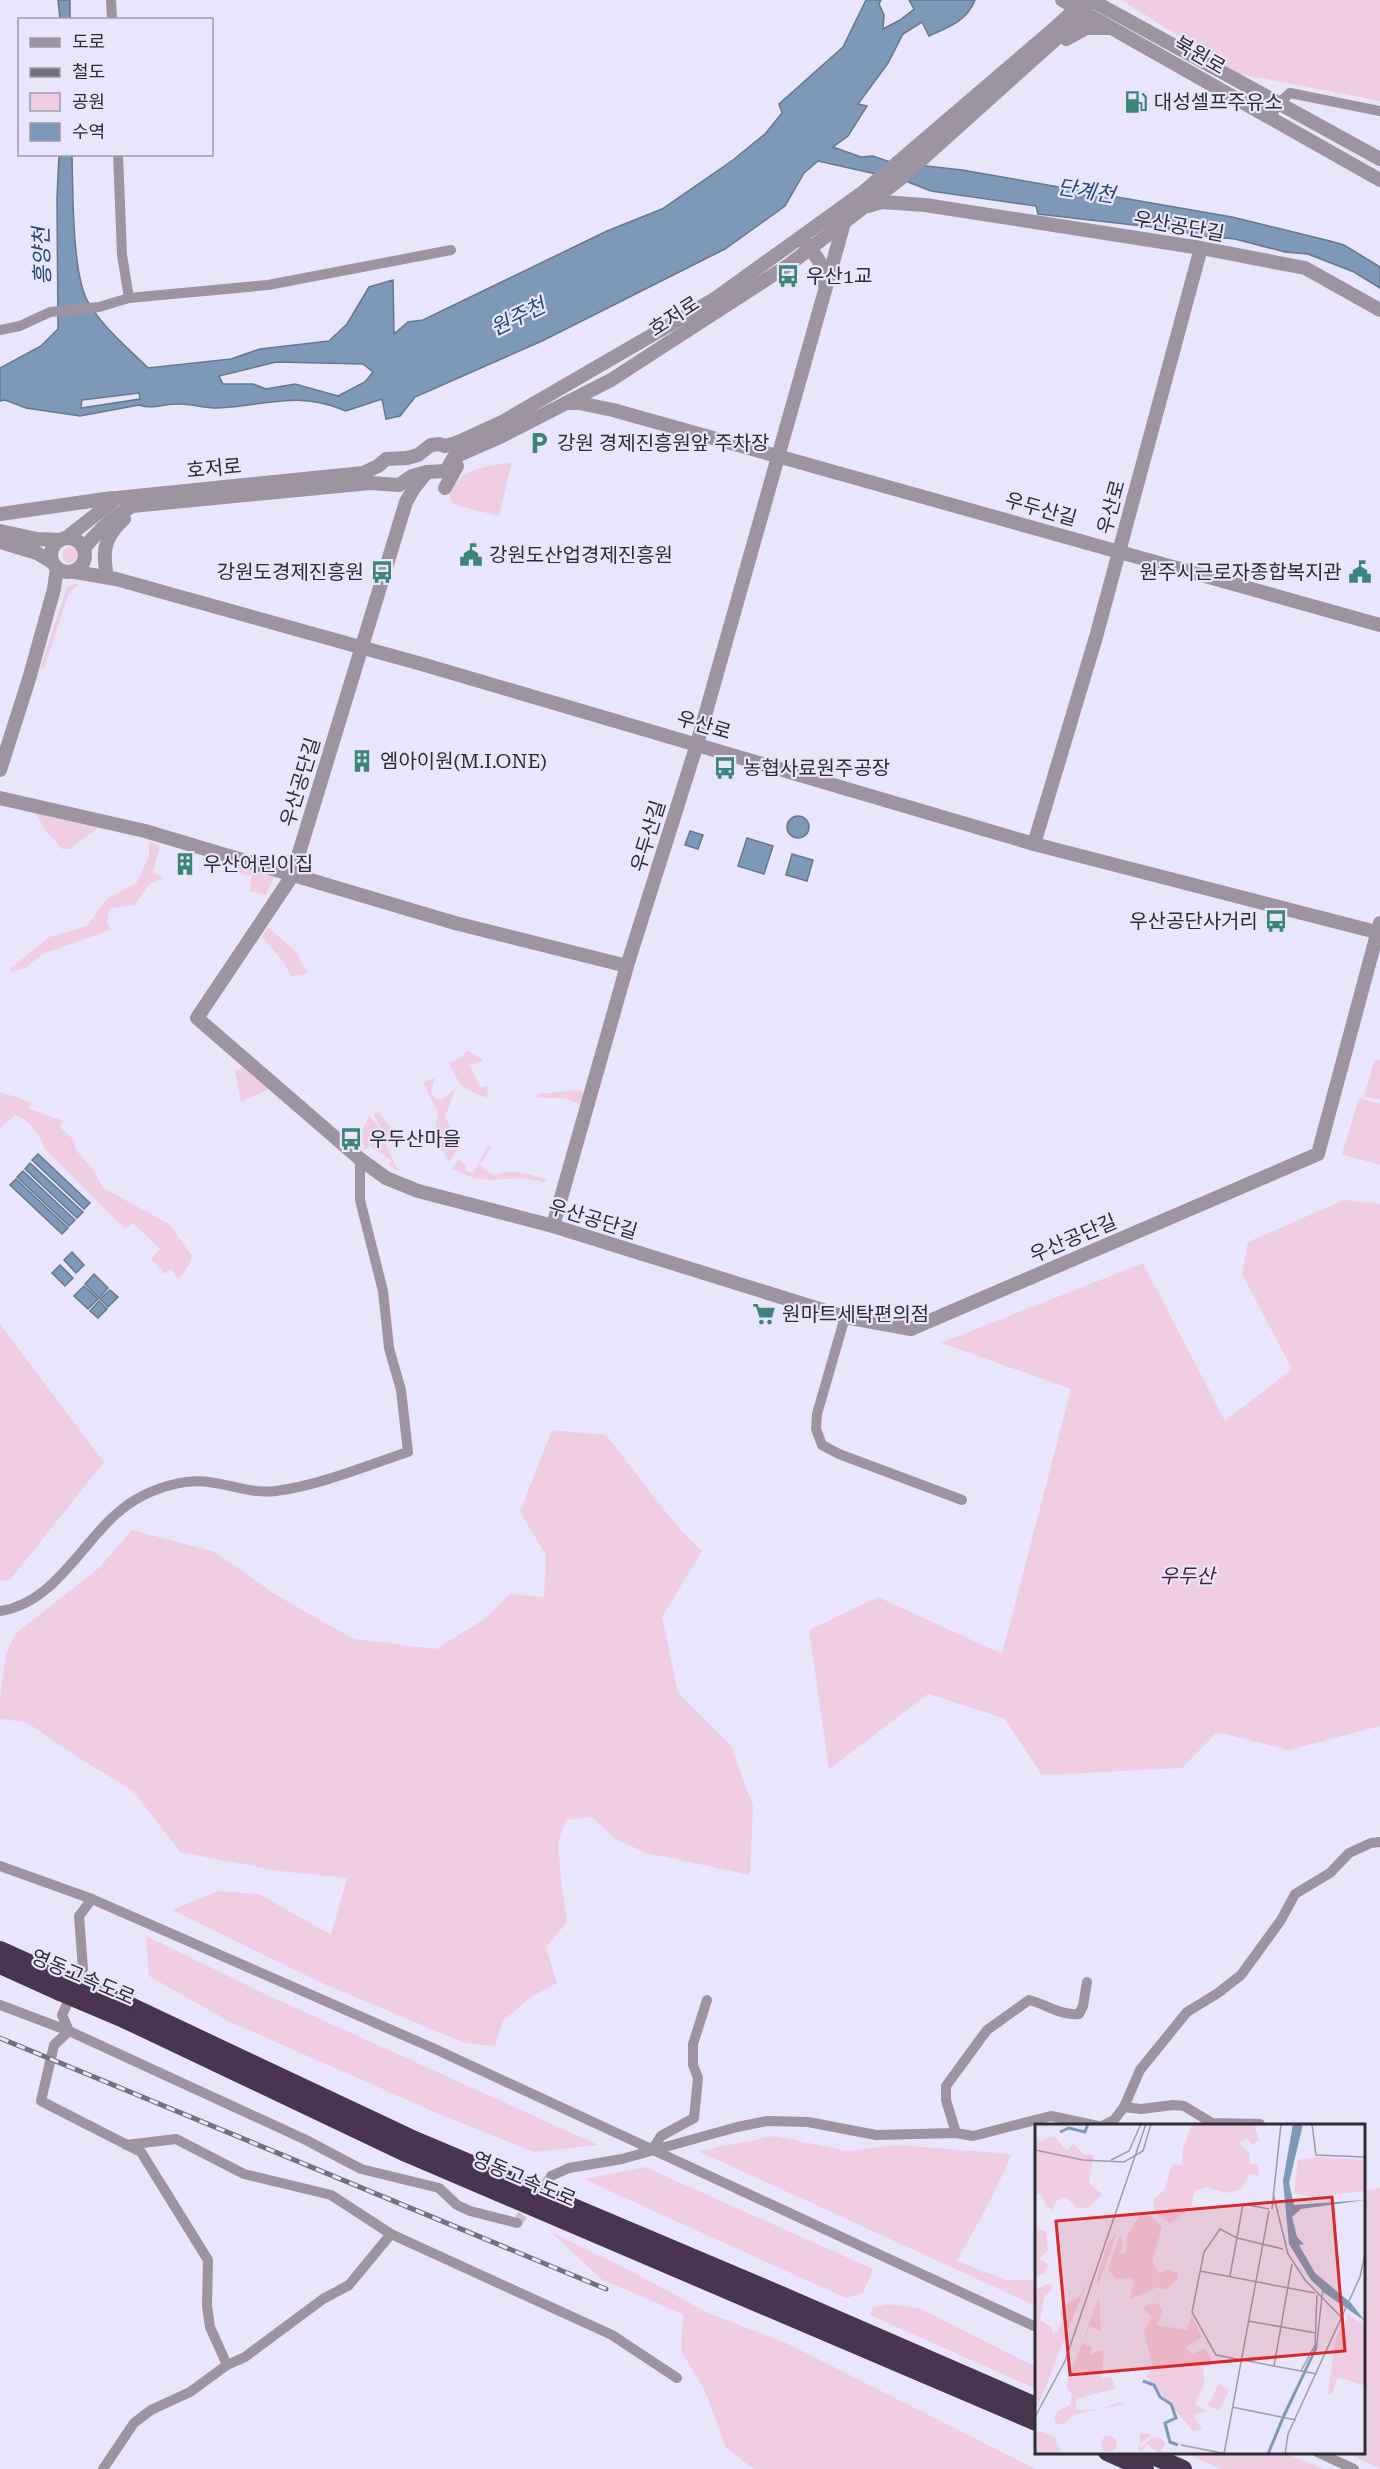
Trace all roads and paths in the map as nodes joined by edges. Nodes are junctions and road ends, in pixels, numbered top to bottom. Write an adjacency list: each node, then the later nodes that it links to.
1 (111, 0): 4 (street)
2 (1055, 0): 6 (street)
3 (1080, 3): 5 (street, 북원로); 6 (street); 7 (street, 북원로)
4 (112, 18)
5 (1119, 31): 6 (street); 9 (street, 북원로)
6 (1034, 51): 10 (street)
7 (1279, 103): 8 (street); 9 (street); 12 (street, 북원로)
8 (1380, 111)
9 (1270, 118): 14 (street, 북원로)
10 (934, 140): 13 (street, 호저로); 18 (street, 호저로)
11 (118, 156): 24 (street)
12 (1380, 159)
13 (899, 180): 15 (street); 16 (street, 호저로)
14 (1380, 180)
15 (924, 206): 16 (street, 우산공단길); 19 (street, 우산공단길)
16 (863, 207): 17 (street, 호저로)
17 (844, 222): 20 (street, 호저로); 23 (street, 우두산길)
18 (800, 237): 20 (street); 27 (street, 호저로)
19 (1201, 248): 25 (street, 우산공단길); 47 (street, 우산로)
20 (810, 249): 22 (street, 호저로); 23 (street)
21 (451, 250): 24 (street)
22 (790, 264): 23 (street); 28 (street, 호저로)
23 (825, 291): 33 (street, 우두산길)
24 (129, 298): 26 (street)
25 (1380, 310)
26 (0, 330)
27 (582, 376): 29 (street); 34 (street, 호저로)
28 (610, 380): 29 (street, 호저로); 31 (street)
29 (589, 391): 30 (street, 호저로)
30 (565, 404): 31 (street, 우두산길); 32 (street, 호저로)
31 (613, 410): 33 (street, 우두산길)
32 (471, 448): 34 (street, 호저로); 34 (street)
33 (779, 456): 47 (street, 우두산길); 52 (street, 우두산길)
34 (449, 457): 35 (street, 호저로); 36 (street, 호저로)
35 (378, 466): 37 (street); 39 (street, 호저로)
36 (427, 472): 38 (street, 호저로); 40 (street, 우산공단길)
37 (379, 482): 38 (street, 호저로); 41 (street, 호저로)
38 (399, 485): 40 (street)
39 (117, 498): 42 (street, 호저로); 44 (street)
40 (406, 502): 51 (street, 우산공단길)
41 (168, 503): 46 (street); 49 (street)
42 (0, 514)
43 (0, 531): 44 (street)
44 (63, 539): 46 (street); 48 (street)
45 (0, 542): 48 (street, 우산로)
46 (85, 550): 48 (street); 49 (street)
47 (1119, 551): 50 (street); 55 (street, 우산로)
48 (63, 569): 49 (street, 우산로); 53 (street)
49 (111, 575): 51 (street, 우산로)
50 (1380, 625)
51 (362, 647): 52 (street, 우산로); 56 (street, 우산공단길)
52 (697, 744): 55 (street, 우산로); 58 (street, 우두산길)
53 (0, 770)
54 (0, 798): 56 (street)
55 (1034, 844): 57 (street, 우산로)
56 (292, 876): 58 (street); 59 (street, 우산공단길)
57 (1379, 929): 61 (street, 우산공단길)
58 (627, 966): 60 (street, 우두산길)
59 (360, 1159): 60 (street, 우산공단길); 63 (street)
60 (553, 1226): 61 (street, 우산공단길)
61 (845, 1317): 62 (street)
62 (962, 1500)
63 (0, 1611)
64 (1380, 1842): 75 (street)
65 (0, 1866): 66 (street)
66 (92, 1899): 74 (street); 81 (street)
67 (0, 1950): 70 (highway, 영동고속도로)
68 (0, 1965): 70 (highway, 영동고속도로)
69 (1087, 1982): 79 (street)
70 (63, 1986): 73 (highway, 영동고속도로, bridge)
71 (707, 2001): 81 (street)
72 (0, 2005): 74 (street)
73 (127, 2012): 88 (highway, 영동고속도로); 89 (highway, 영동고속도로)
74 (69, 2031): 80 (street); 83 (street)
75 (1124, 2107): 77 (street); 78 (street)
76 (1090, 2124): 79 (street)
77 (1105, 2124)
78 (1260, 2124)
79 (956, 2133): 81 (street)
80 (126, 2145): 84 (street); 86 (street)
81 (652, 2150): 82 (street); 85 (street)
82 (551, 2176)
83 (517, 2223)
84 (391, 2234): 86 (street); 87 (street)
85 (1035, 2327)
86 (227, 2365): 93 (street)
87 (677, 2378)
88 (1035, 2406)
89 (1035, 2422)
90 (1111, 2454): 94 (highway)
91 (1149, 2454): 95 (highway)
92 (1321, 2454): 96 (street)
93 (103, 2469)
94 (1145, 2469)
95 (1183, 2469)
96 (1354, 2469)

